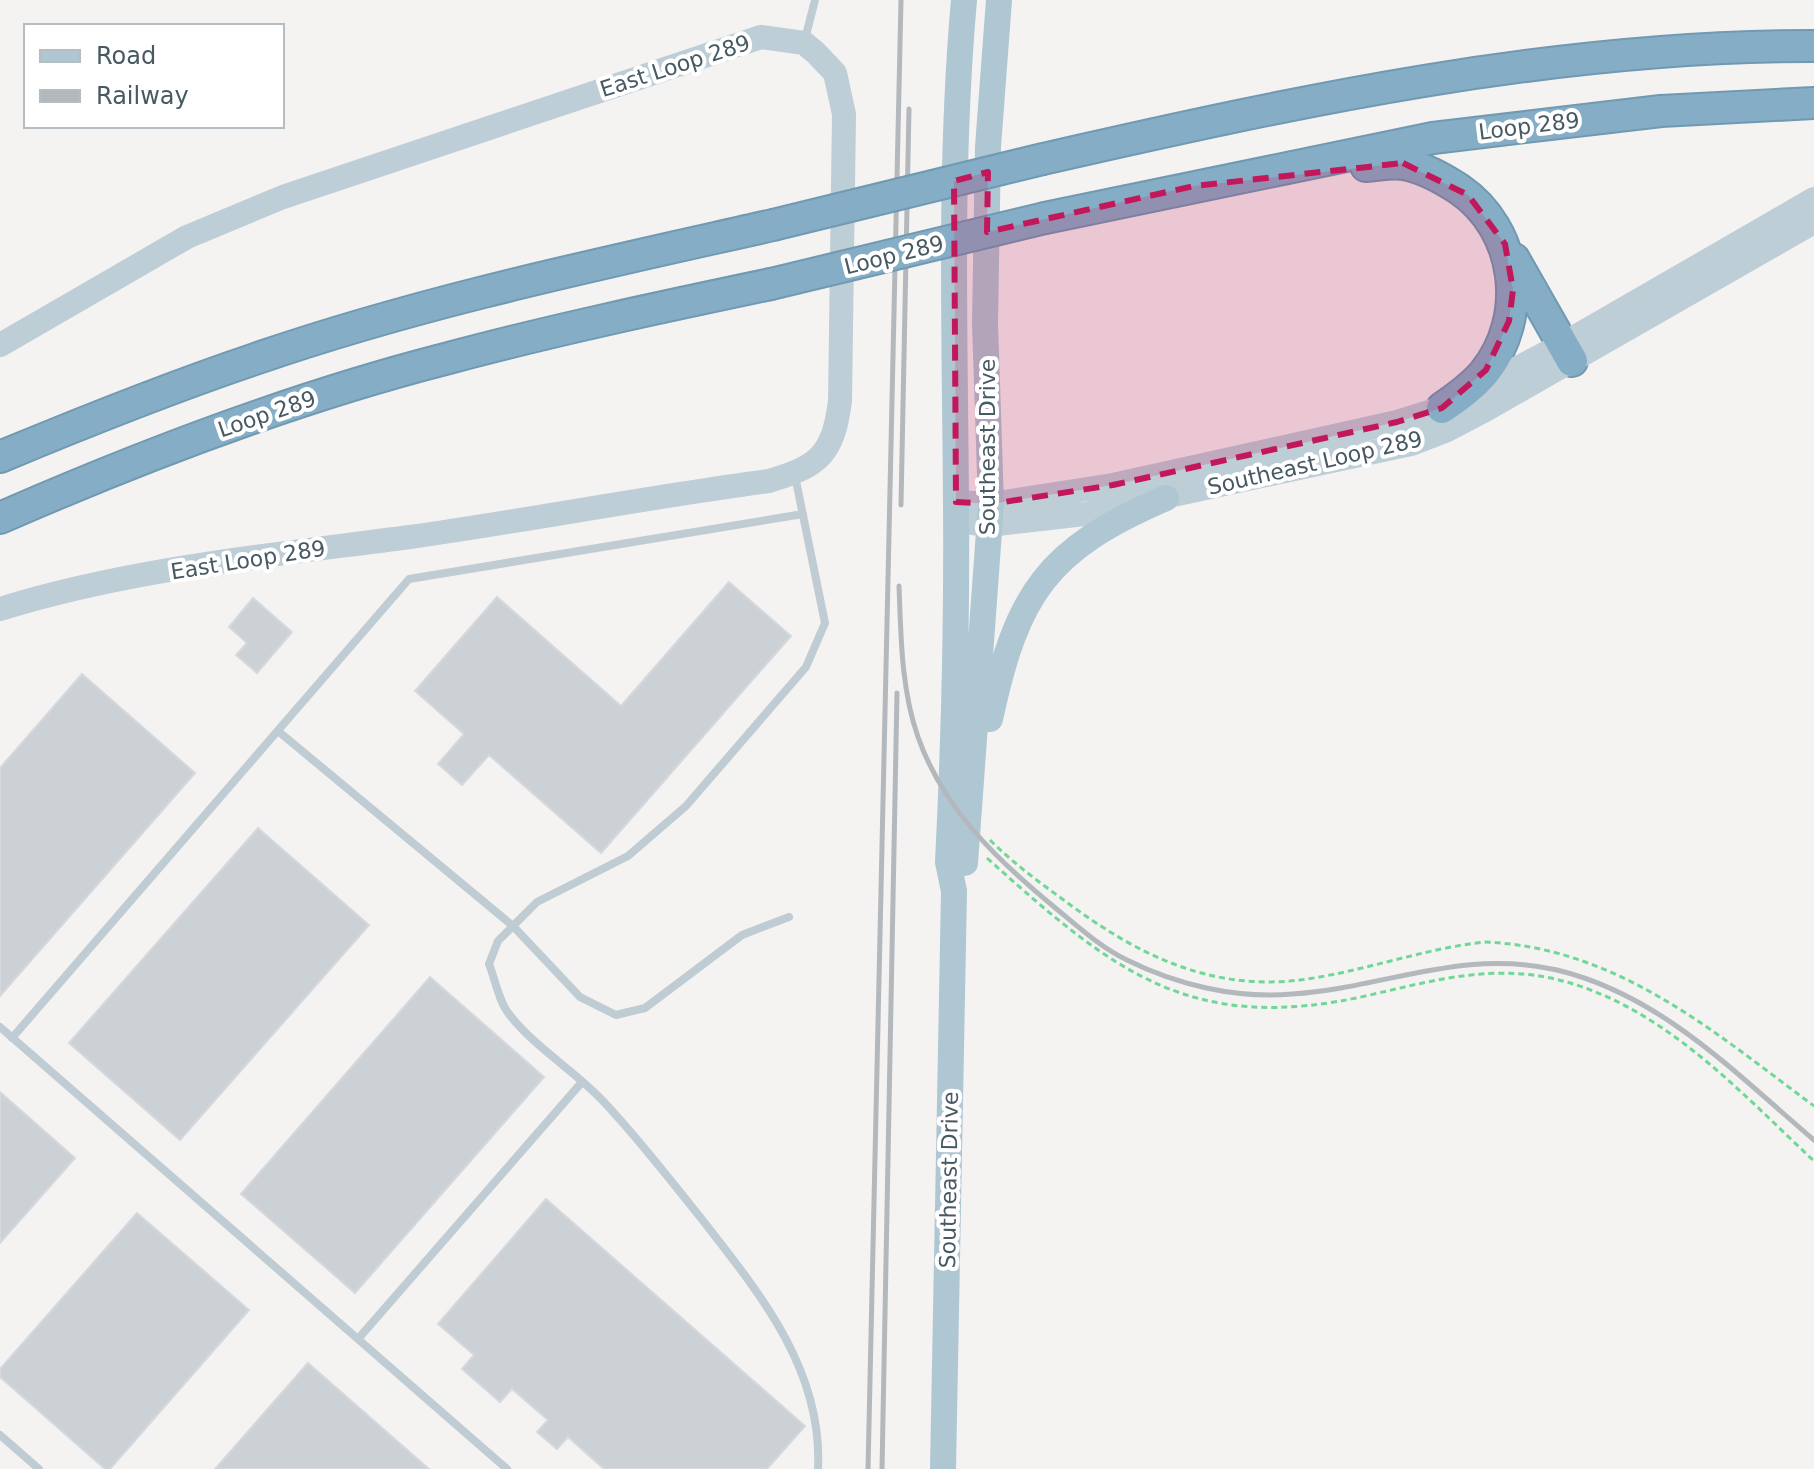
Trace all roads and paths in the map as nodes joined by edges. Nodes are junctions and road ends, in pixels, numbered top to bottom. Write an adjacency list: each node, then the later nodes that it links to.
1 (815, 0): 5 (lane)
2 (964, 0): 19 (main road, Southeast Drive)
3 (999, 0): 21 (main road, Southeast Drive)
4 (1814, 35): 7 (highway)
5 (804, 43): 13 (main road, East Loop 289); 17 (main road, East Loop 289)
6 (1814, 46): 7 (highway)
7 (1677, 51): 16 (highway, bridge)
8 (1814, 103): 9 (highway, Loop 289)
9 (1194, 186): 12 (highway); 22 (highway, Loop 289, bridge)
10 (1814, 199): 14 (main road, Southeast Loop 289)
11 (1814, 222): 14 (main road, Southeast Loop 289)
12 (1505, 244): 14 (highway); 15 (highway)
13 (0, 345)
14 (1568, 352): 15 (main road, Southeast Loop 289); 18 (main road, Southeast Loop 289)
15 (1442, 408): 21 (main road, Southeast Loop 289)
16 (0, 457)
17 (795, 473): 20 (lane); 23 (main road, East Loop 289)
18 (1166, 498): 21 (main road, Southeast Loop 289); 25 (main road)
19 (956, 511): 21 (main road, Southeast Loop 289); 27 (main road, Southeast Drive)
20 (803, 514): 24 (lane); 29 (lane)
21 (990, 514): 25 (main road, Southeast Drive)
22 (0, 518)
23 (0, 609)
24 (278, 731): 29 (lane); 31 (lane)
25 (972, 775): 26 (main road, Southeast Drive)
26 (968, 828): 27 (main road, Southeast Drive); 33 (path); 34 (path)
27 (954, 891): 40 (main road, Southeast Drive)
28 (789, 917): 29 (lane)
29 (513, 926): 32 (lane)
30 (0, 1027): 31 (lane)
31 (12, 1038): 35 (lane)
32 (582, 1082): 35 (lane); 39 (lane)
33 (1814, 1106)
34 (1814, 1161)
35 (358, 1339): 38 (lane)
36 (0, 1435): 37 (lane)
37 (39, 1469)
38 (507, 1469)
39 (818, 1469)
40 (943, 1469)

